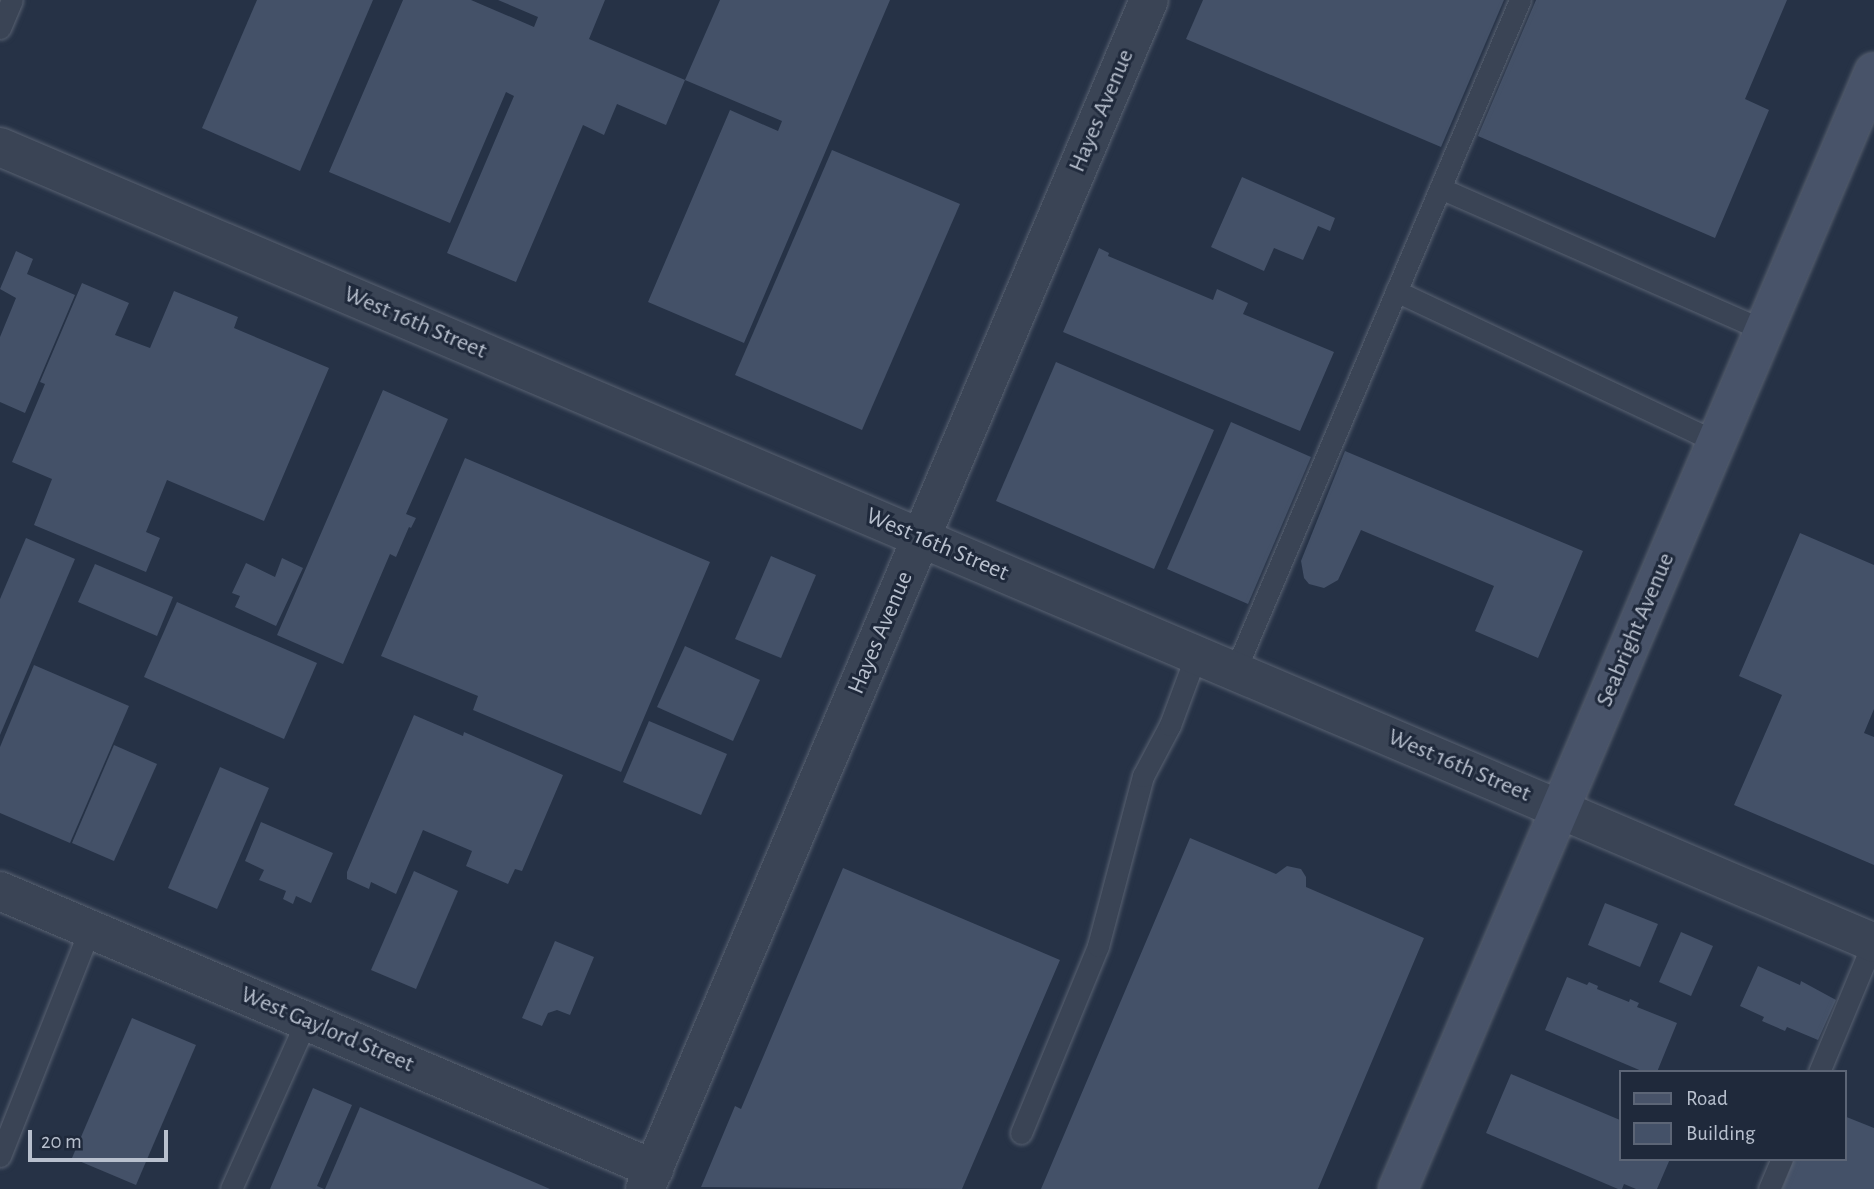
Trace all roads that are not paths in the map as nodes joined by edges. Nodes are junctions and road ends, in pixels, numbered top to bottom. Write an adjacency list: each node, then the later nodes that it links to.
1 (12, 0): 4 (lane)
2 (1149, 0): 11 (street, Hayes Avenue)
3 (1520, 0): 7 (lane)
4 (0, 28)
5 (1874, 72): 9 (street, Seabright Avenue)
6 (0, 147): 11 (street, West 16th Street)
7 (1440, 188): 8 (lane); 9 (lane)
8 (1396, 291): 10 (lane); 13 (lane)
9 (1764, 330): 10 (street, Seabright Avenue)
10 (1717, 442): 14 (street, Seabright Avenue)
11 (921, 538): 12 (street, West 16th Street); 23 (street, Hayes Avenue)
12 (1196, 655): 13 (street, West 16th Street); 20 (lane)
13 (1235, 671): 14 (street, West 16th Street)
14 (1560, 809): 17 (street, West 16th Street); 25 (street, Seabright Avenue)
15 (0, 891): 16 (street, West Gaylord Street)
16 (90, 929): 18 (street, West Gaylord Street); 21 (lane)
17 (1874, 942): 19 (lane)
18 (306, 1021): 23 (street, West Gaylord Street); 24 (lane)
19 (1820, 1070)
20 (1021, 1133)
21 (0, 1156)
22 (1781, 1161): 26 (lane)
23 (650, 1179)
24 (231, 1189)
25 (1398, 1189)
26 (1769, 1189)

